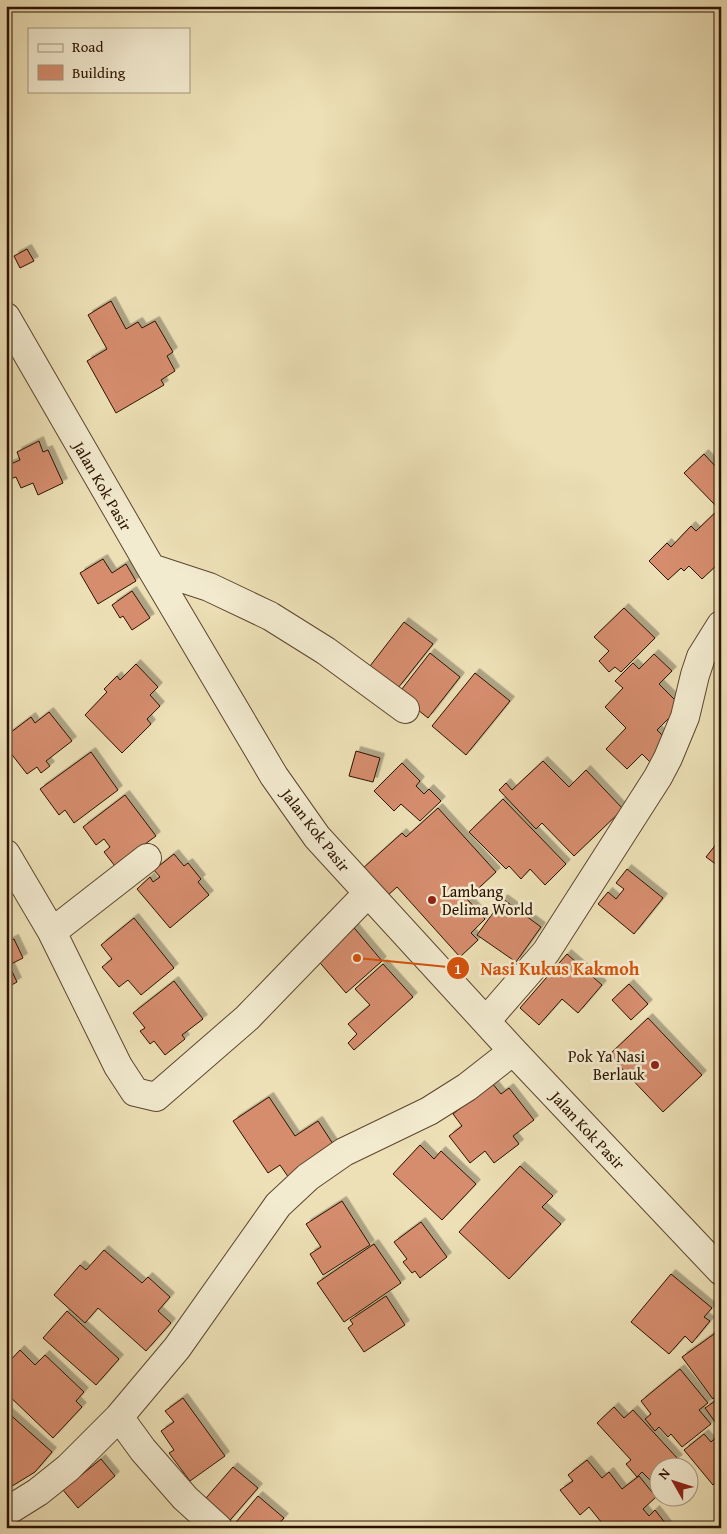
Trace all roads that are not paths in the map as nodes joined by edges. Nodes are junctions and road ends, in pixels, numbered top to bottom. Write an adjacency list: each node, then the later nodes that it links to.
1 (6, 318): 2 (street, Jalan Kok Pasir)
2 (151, 568): 4 (street); 7 (street, Jalan Kok Pasir)
3 (721, 625): 9 (street)
4 (405, 709)
5 (6, 854): 8 (street)
6 (147, 858): 8 (street)
7 (368, 893): 8 (street); 9 (street, Jalan Kok Pasir)
8 (52, 932)
9 (486, 1021): 10 (street, Jalan Kok Pasir)
10 (513, 1051): 11 (street, Jalan Kok Pasir); 12 (street)
11 (721, 1271)
12 (119, 1417): 13 (street); 14 (street)
13 (11, 1517)
14 (218, 1528)

